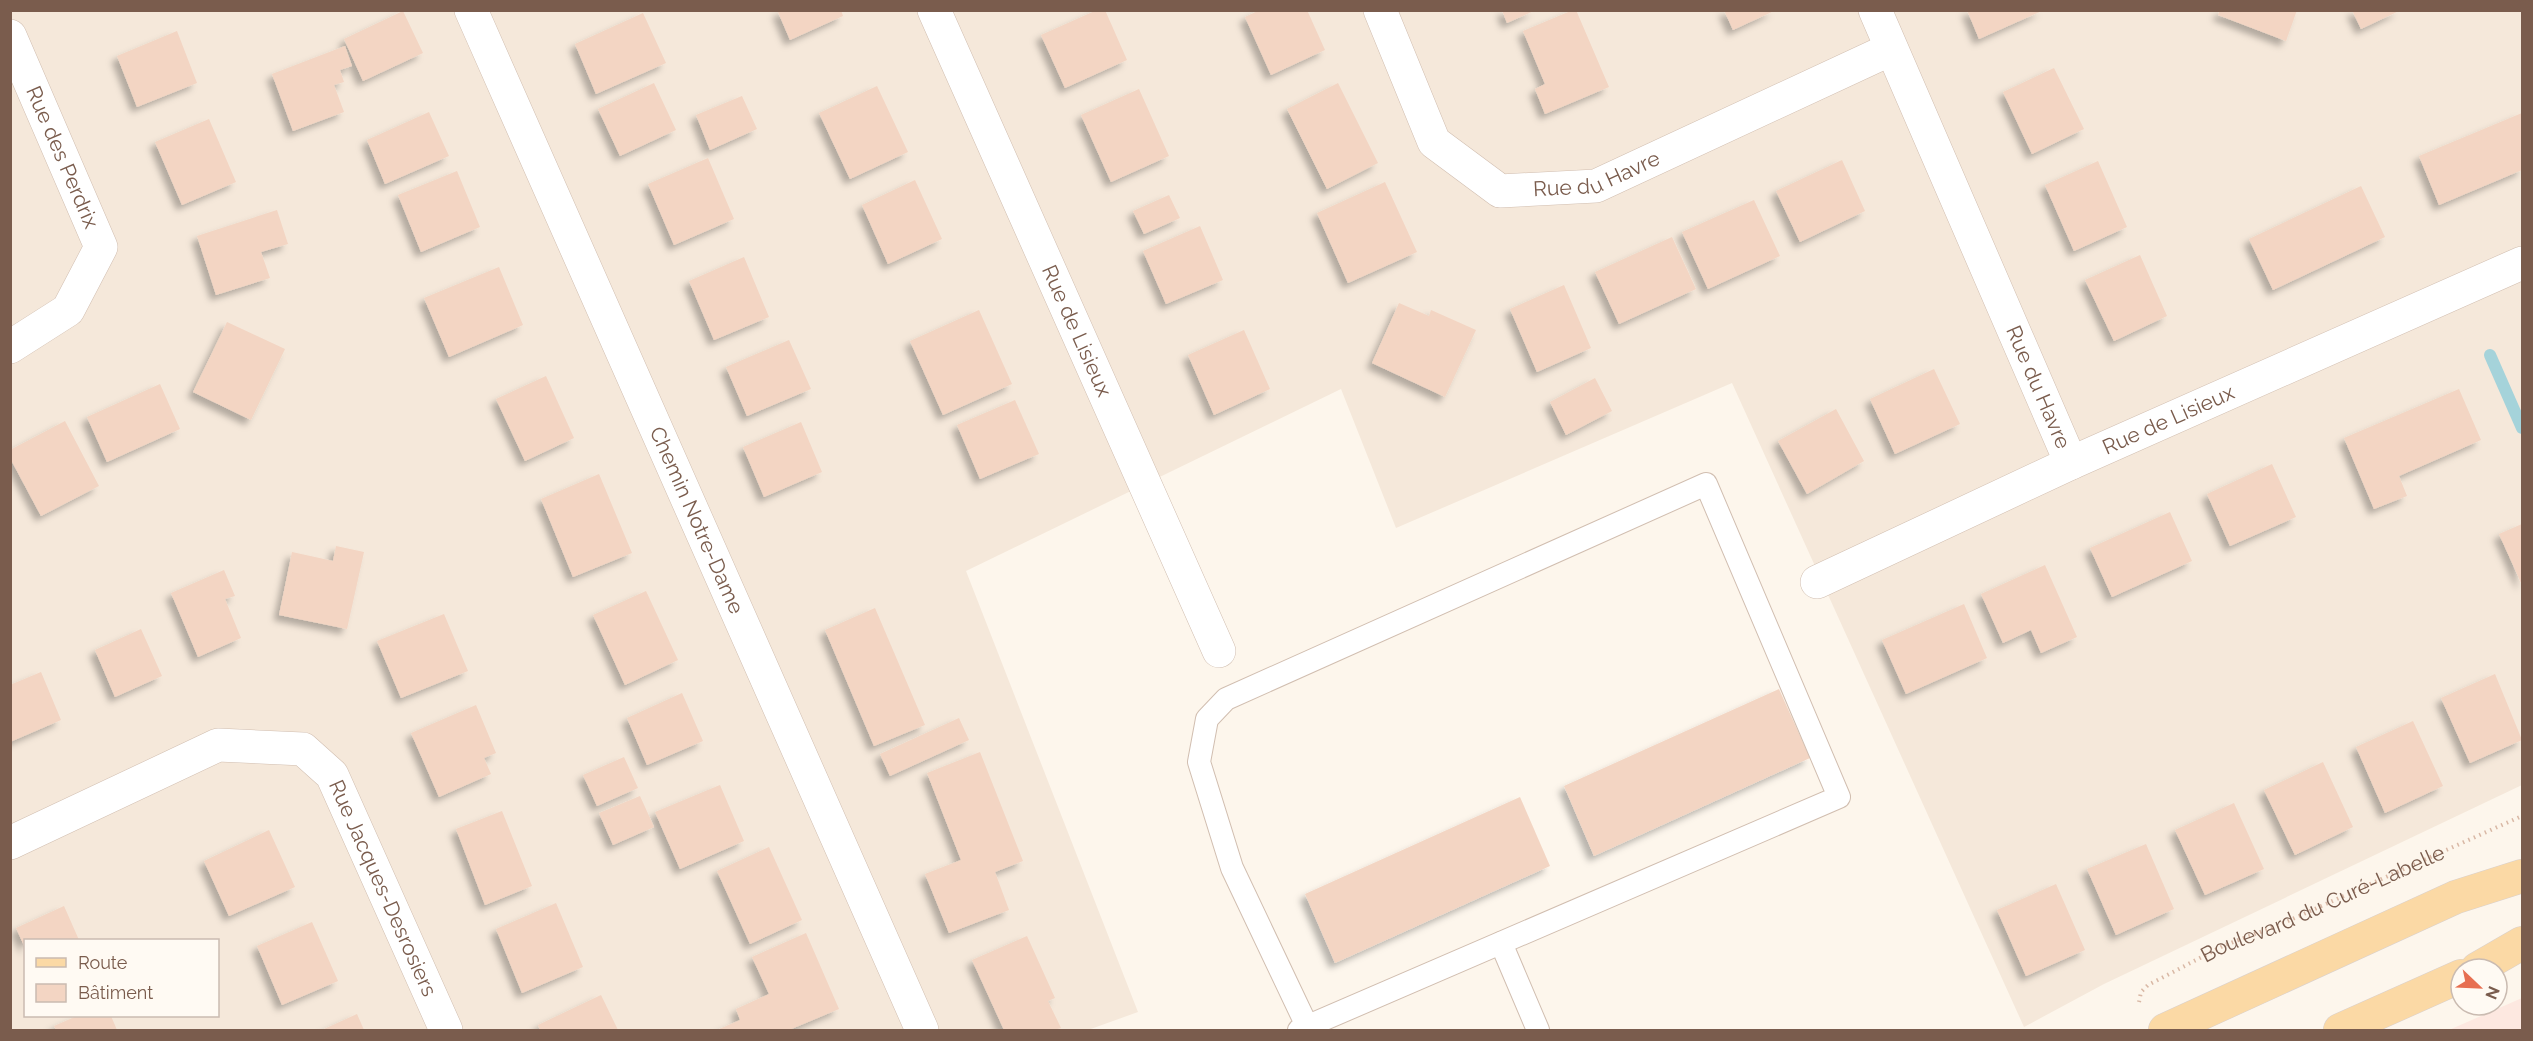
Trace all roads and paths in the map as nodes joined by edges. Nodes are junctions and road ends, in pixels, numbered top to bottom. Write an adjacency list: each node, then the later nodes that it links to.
1 (471, 10): 21 (street, Chemin Notre-Dame)
2 (934, 10): 11 (street, Rue de Lisieux)
3 (1380, 10): 6 (street, Rue du Havre)
4 (1875, 10): 6 (street, Rue du Havre)
5 (10, 36): 8 (street, Rue des Perdrix)
6 (1891, 49): 9 (street, Rue du Havre)
7 (2523, 263): 9 (street, Rue de Lisieux)
8 (10, 347)
9 (2071, 463): 10 (street, Rue de Lisieux)
10 (1817, 582)
11 (1219, 651)
12 (2523, 816): 19 (path, Boulevard du Curé-Labelle)
13 (10, 843): 23 (street, Rue Jacques-Desrosiers)
14 (2523, 876): 20 (main road)
15 (1502, 943): 22 (lane); 22 (lane); 24 (lane)
16 (2523, 943): 17 (main road)
17 (2498, 957)
18 (2449, 981): 26 (main road)
19 (2140, 1007)
20 (2207, 1022): 25 (main road)
21 (915, 1028)
22 (1303, 1028)
23 (446, 1030)
24 (1539, 1030)
25 (2165, 1030)
26 (2340, 1030)

